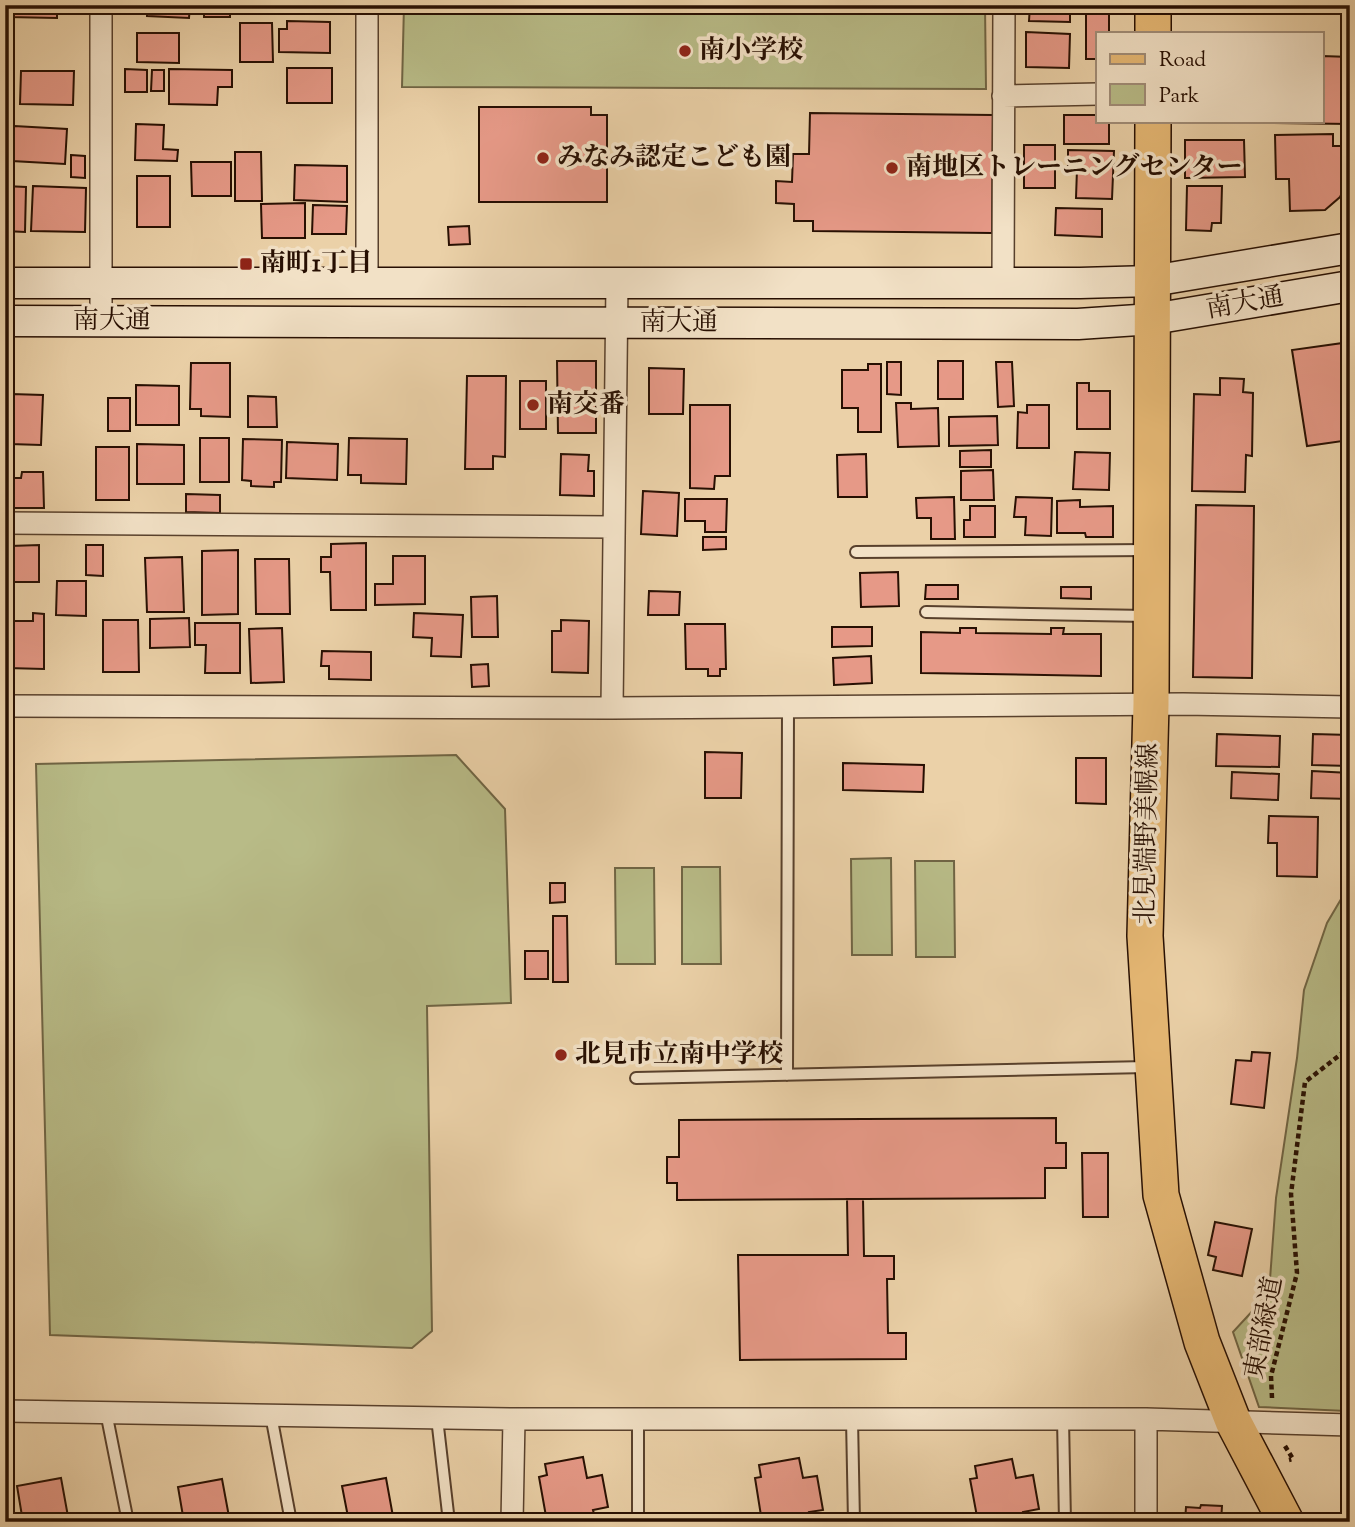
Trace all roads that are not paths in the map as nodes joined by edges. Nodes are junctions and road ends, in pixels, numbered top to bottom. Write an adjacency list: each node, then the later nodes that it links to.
1 (101, 5): 12 (street)
2 (367, 5): 13 (street)
3 (1003, 5): 7 (street)
4 (1153, 5): 5 (main road)
5 (1153, 32)
6 (1096, 94): 7 (street)
7 (1003, 96): 15 (street)
8 (1153, 122): 10 (main road, 北見端野美幌線)
9 (1350, 248): 10 (street, 南大通)
10 (1152, 281): 15 (street, 南大通); 17 (main road, 北見端野美幌線)
11 (5, 283): 12 (street, 南大通)
12 (101, 283): 13 (street, 南大通); 19 (street)
13 (367, 283): 14 (street, 南大通)
14 (617, 283): 15 (street, 南大通); 20 (street)
15 (1003, 283)
16 (1350, 286): 17 (street, 南大通)
17 (1153, 319): 20 (street, 南大通); 23 (main road, 北見端野美幌線)
18 (5, 321): 19 (street, 南大通)
19 (101, 321): 20 (street, 南大通)
20 (616, 323): 22 (street)
21 (5, 523): 22 (street)
22 (612, 527): 31 (street)
23 (1152, 550): 24 (lane); 26 (main road, 北見端野美幌線)
24 (856, 552)
25 (926, 612): 26 (lane)
26 (1152, 616): 27 (main road, 北見端野美幌線)
27 (1151, 704): 29 (street); 30 (street); 32 (main road, 北見端野美幌線)
28 (5, 706): 31 (street)
29 (789, 707): 31 (street); 33 (lane)
30 (1350, 707)
31 (612, 708)
32 (1153, 1067): 33 (lane); 44 (main road, 北見端野美幌線)
33 (788, 1075): 34 (lane)
34 (636, 1079)
35 (5, 1411): 36 (street)
36 (106, 1412): 37 (street); 46 (lane)
37 (271, 1415): 38 (street); 47 (lane)
38 (436, 1418): 39 (street); 48 (lane)
39 (514, 1419): 40 (street); 49 (street)
40 (638, 1419): 41 (street); 50 (lane)
41 (852, 1419): 42 (street); 51 (lane)
42 (1063, 1419): 43 (street); 52 (lane)
43 (1146, 1419): 44 (street); 53 (street)
44 (1233, 1421): 45 (street); 54 (main road, 北見端野美幌線)
45 (1350, 1425)
46 (128, 1522)
47 (291, 1522)
48 (449, 1522)
49 (512, 1522)
50 (638, 1522)
51 (854, 1522)
52 (1065, 1522)
53 (1146, 1522)
54 (1286, 1522)

